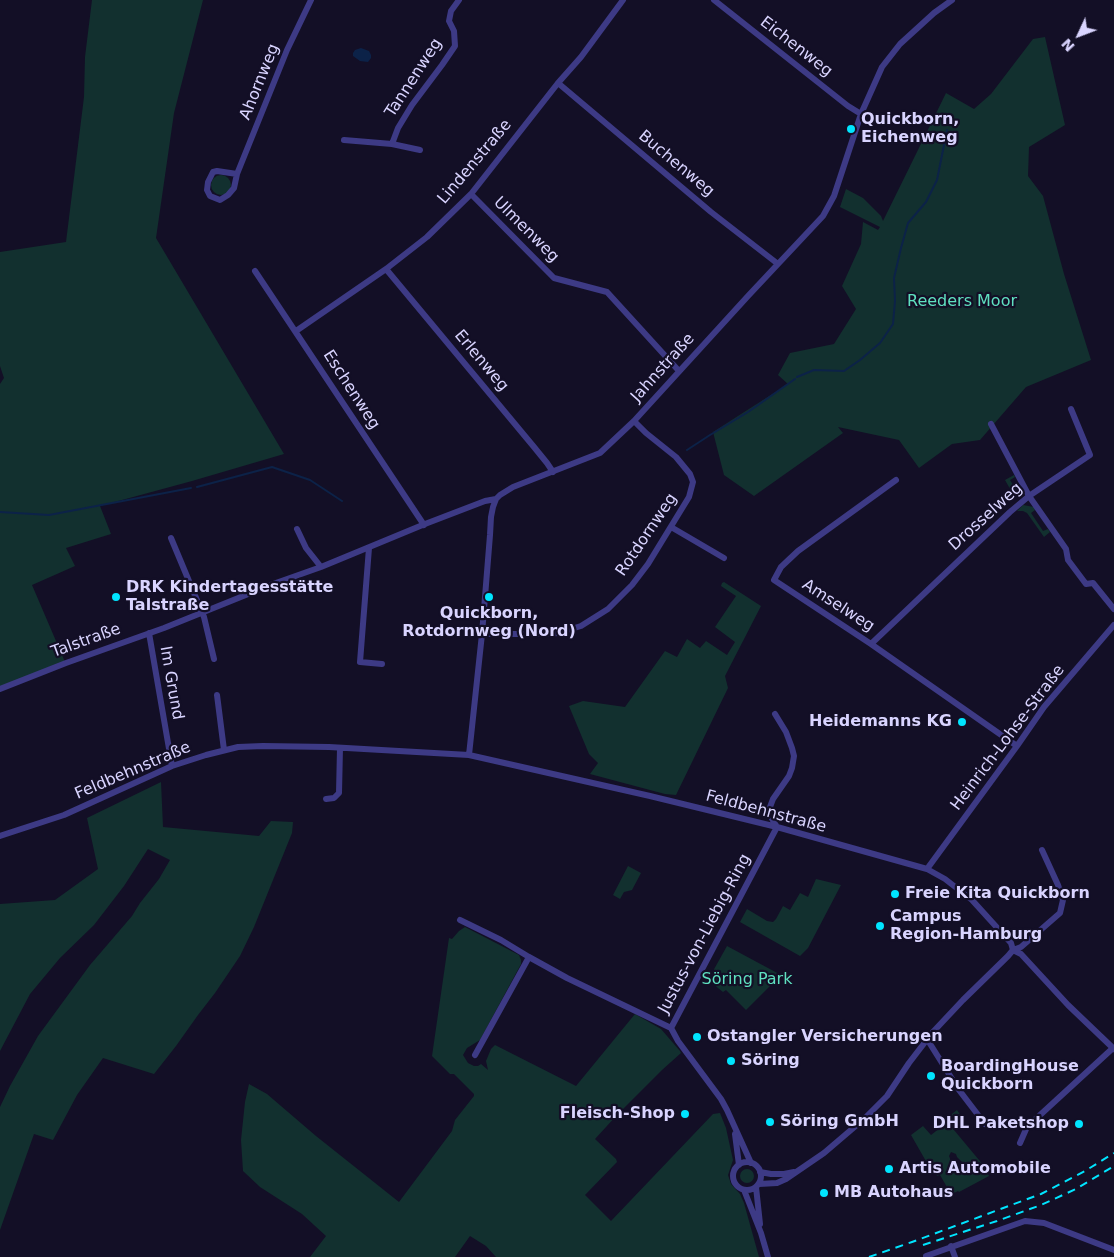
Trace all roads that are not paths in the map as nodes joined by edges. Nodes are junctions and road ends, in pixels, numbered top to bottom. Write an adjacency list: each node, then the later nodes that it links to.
1 (311, 0): 11 (street, Ahornweg)
2 (458, 0): 9 (street, Tannenweg)
3 (624, 0): 6 (street, Lindenstraße)
4 (714, 0): 7 (street, Eichenweg)
5 (952, 0): 7 (street, Jahnstraße)
6 (558, 83): 12 (street, Lindenstraße); 13 (street, Buchenweg)
7 (861, 114): 13 (street, Jahnstraße)
8 (344, 140): 9 (street, Tannenweg)
9 (392, 144): 10 (street, Tannenweg)
10 (420, 150)
11 (238, 174): 11 (street, Ahornweg)
12 (470, 194): 14 (street, Lindenstraße); 17 (street, Ulmenweg)
13 (778, 264): 17 (street, Jahnstraße)
14 (386, 269): 16 (street, Lindenstraße); 21 (street, Erlenweg)
15 (255, 271): 16 (street, Eschenweg)
16 (296, 331): 25 (street, Eschenweg)
17 (679, 372): 19 (street, Jahnstraße)
18 (1072, 409): 23 (street, Drosselweg)
19 (634, 421): 21 (street, Jahnstraße); 26 (street, Rotdornweg)
20 (991, 424): 23 (street)
21 (553, 472): 24 (street, Jahnstraße)
22 (896, 480): 37 (street, Amselweg)
23 (1029, 496): 32 (street); 37 (street, Drosselweg)
24 (496, 499): 25 (street, Talstraße); 36 (street)
25 (424, 525): 29 (street, Talstraße)
26 (671, 527): 30 (street); 36 (street, Rotdornweg)
27 (297, 528): 31 (street)
28 (171, 538): 33 (street)
29 (369, 548): 31 (street, Talstraße); 39 (street)
30 (724, 558)
31 (321, 567): 33 (street, Talstraße)
32 (1114, 610)
33 (202, 612): 35 (street, Talstraße); 38 (street)
34 (1114, 625): 43 (street, Heinrich-Lohse-Straße)
35 (149, 633): 40 (street, Talstraße); 47 (street, Im Grund)
36 (482, 634): 46 (street)
37 (872, 644): 43 (street, Amselweg)
38 (214, 659)
39 (382, 664)
40 (0, 689)
41 (217, 695): 45 (street)
42 (774, 714): 49 (street)
43 (1017, 746): 52 (street, Heinrich-Lohse-Straße)
44 (340, 748): 45 (street, Feldbehnstraße); 46 (street, Feldbehnstraße); 48 (street)
45 (224, 750): 47 (street, Feldbehnstraße)
46 (469, 755): 49 (street, Feldbehnstraße)
47 (172, 766): 50 (street, Feldbehnstraße)
48 (326, 798)
49 (777, 828): 52 (street, Feldbehnstraße); 56 (street, Justus-von-Liebig-Ring)
50 (0, 836)
51 (1042, 850): 54 (street)
52 (927, 869): 54 (street, Feldbehnstraße)
53 (460, 920): 55 (street)
54 (1013, 950): 57 (street); 58 (street, Feldbehnstraße)
55 (529, 957): 56 (street); 59 (street)
56 (671, 1028): 61 (street, Justus-von-Liebig-Ring)
57 (927, 1039): 60 (street); 66 (street)
58 (1113, 1048): 62 (street, Feldbehnstraße)
59 (475, 1055)
60 (985, 1124)
61 (734, 1127): 63 (street, Justus-von-Liebig-Ring); 64 (street, Justus-von-Liebig-Ring)
62 (1020, 1143)
63 (751, 1163): 64 (street); 65 (street)
64 (739, 1165): 68 (street)
65 (760, 1172): 66 (street); 67 (street)
66 (798, 1172): 67 (street)
67 (757, 1185): 68 (street); 69 (street)
68 (744, 1190): 69 (street)
69 (761, 1233): 73 (street)
70 (950, 1246): 71 (street); 72 (street); 74 (street)
71 (1114, 1250)
72 (926, 1256)
73 (768, 1257)
74 (955, 1257)

